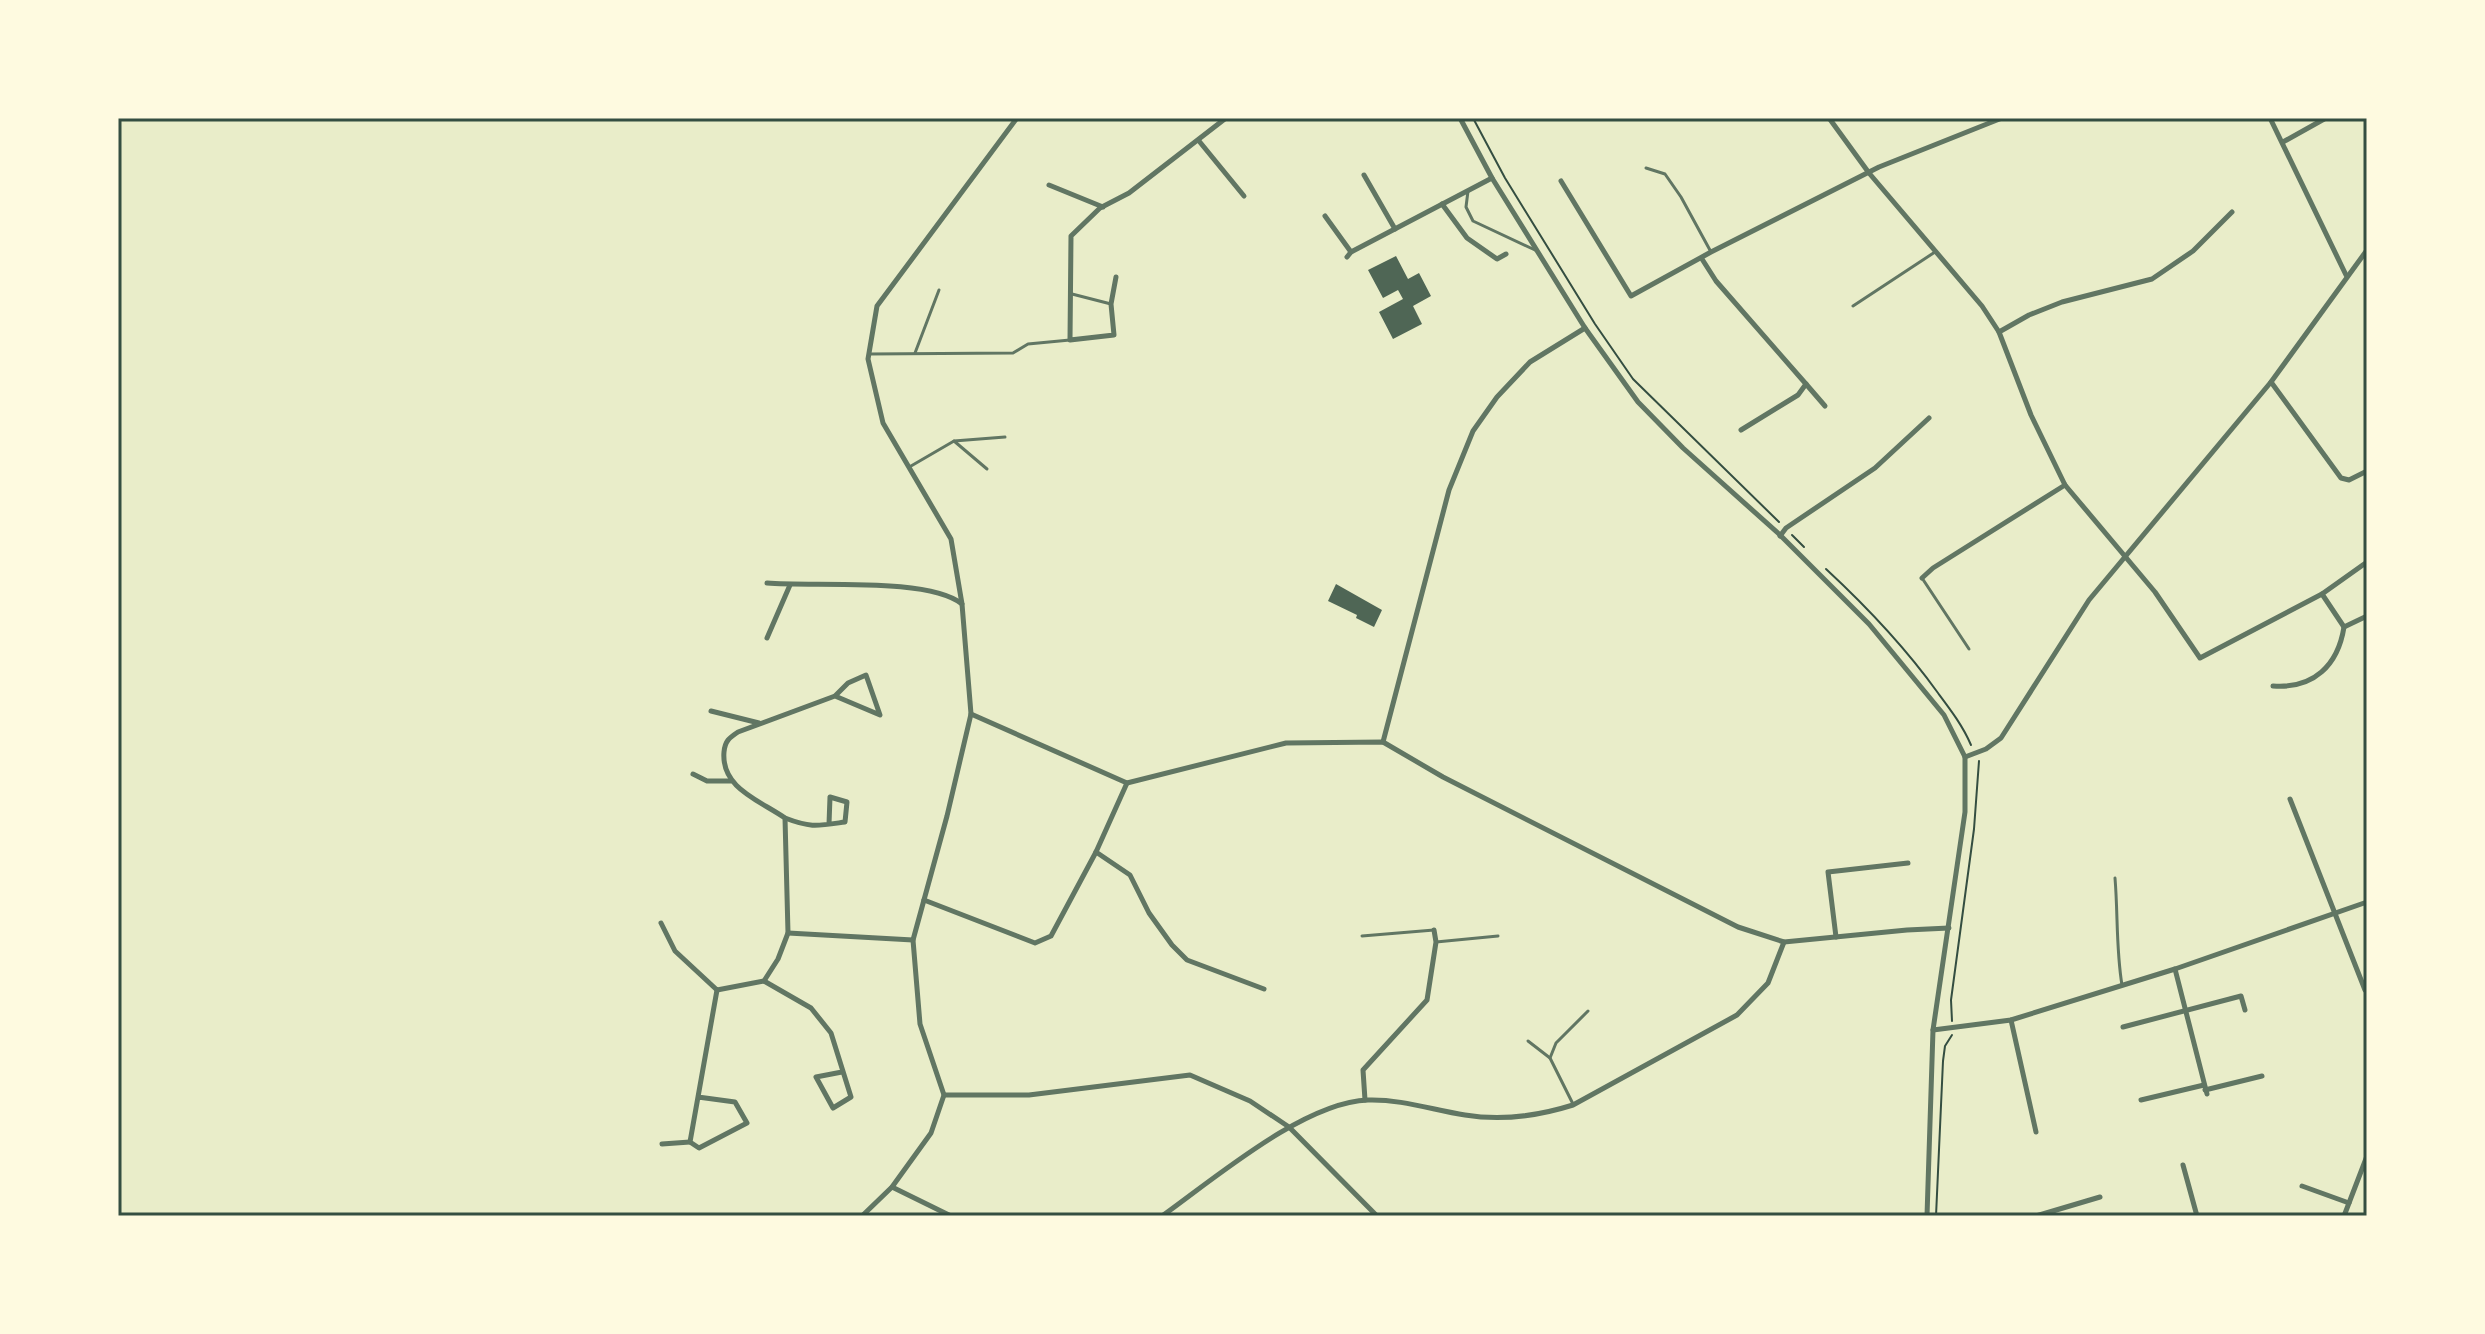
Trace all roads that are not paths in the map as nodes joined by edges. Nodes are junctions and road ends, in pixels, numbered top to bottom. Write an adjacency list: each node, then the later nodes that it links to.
1 (1017, 118): 39 (street)
2 (1226, 118): 8 (street)
3 (1460, 118): 13 (street)
4 (1829, 118): 11 (street)
5 (2002, 118): 11 (street)
6 (2270, 118): 9 (street)
7 (2326, 118): 9 (street)
8 (1199, 141): 17 (street); 19 (street)
9 (2283, 142): 29 (street)
10 (1646, 168): 25 (lane)
11 (1869, 173): 25 (street); 26 (street)
12 (1364, 175): 22 (street)
13 (1492, 178): 16 (street); 24 (street)
14 (1561, 181): 28 (street)
15 (1049, 185): 19 (street)
16 (1468, 191): 18 (street); 24 (lane)
17 (1244, 196)
18 (1442, 204): 22 (street); 27 (street)
19 (1103, 207): 32 (street)
20 (2232, 212): 36 (street)
21 (1325, 216): 22 (street)
22 (1395, 229)
23 (2367, 250): 29 (street)
24 (1538, 252): 35 (street)
25 (1711, 252): 28 (street)
26 (1935, 252): 34 (lane); 36 (street)
27 (1506, 254)
28 (1702, 259): 41 (street)
29 (2347, 276): 40 (street)
30 (1116, 277): 33 (street)
31 (939, 290): 38 (lane)
32 (1070, 294): 33 (lane); 37 (street)
33 (1111, 304): 37 (street)
34 (1853, 306)
35 (1585, 328): 51 (street); 68 (street)
36 (1999, 332): 50 (street)
37 (1070, 340): 38 (lane)
38 (915, 353): 39 (lane)
39 (869, 354): 47 (street)
40 (2271, 382): 49 (street); 52 (street)
41 (1806, 384): 42 (street); 44 (street)
42 (1825, 406)
43 (1929, 418): 51 (street)
44 (1741, 430)
45 (1005, 437): 46 (lane)
46 (954, 441): 47 (lane); 48 (lane)
47 (907, 468): 58 (street)
48 (987, 469)
49 (2367, 471)
50 (2065, 485): 52 (street); 54 (street)
51 (1780, 536): 69 (street)
52 (2124, 555): 57 (street); 69 (street)
53 (2367, 562): 57 (street)
54 (1922, 578): 62 (lane)
55 (767, 583): 56 (street)
56 (790, 585): 58 (street); 61 (street)
57 (2322, 594): 60 (street)
58 (962, 604): 66 (street)
59 (2367, 616): 60 (street)
60 (2344, 627): 63 (street)
61 (767, 638)
62 (1969, 649)
63 (2273, 686)
64 (835, 696): 64 (street); 67 (street)
65 (711, 711): 67 (street)
66 (971, 714): 72 (street); 79 (street)
67 (760, 723): 71 (street)
68 (1383, 742): 72 (street); 91 (street)
69 (1965, 757): 83 (street)
70 (693, 774): 71 (street)
71 (731, 781): 74 (street)
72 (1127, 783): 76 (street)
73 (2290, 799): 81 (street)
74 (785, 818): 75 (street); 85 (street)
75 (829, 824): 75 (street)
76 (1096, 852): 79 (street); 95 (street)
77 (1908, 863): 88 (street)
78 (2115, 878): 94 (lane)
79 (924, 900): 89 (street)
80 (2367, 902): 81 (street)
81 (2335, 913): 92 (street); 97 (street)
82 (661, 923): 96 (street)
83 (1949, 928): 88 (street); 103 (street)
84 (1434, 930): 86 (lane); 90 (street)
85 (788, 933): 89 (street); 93 (street)
86 (1362, 936)
87 (1498, 936): 90 (lane)
88 (1836, 937): 91 (street)
89 (913, 940): 109 (street)
90 (1436, 942): 111 (street)
91 (1784, 942): 113 (street)
92 (2175, 969): 94 (street); 98 (street)
93 (764, 981): 96 (street); 106 (street)
94 (2122, 985): 101 (street)
95 (1264, 989)
96 (717, 990): 110 (street)
97 (2365, 990)
98 (2185, 1010): 99 (street); 102 (street); 108 (street)
99 (2245, 1010)
100 (1588, 1011): 105 (lane)
101 (2011, 1020): 103 (street); 115 (street)
102 (2123, 1027)
103 (1933, 1030): 128 (street)
104 (1528, 1041): 105 (lane)
105 (1550, 1058): 113 (lane)
106 (842, 1072): 106 (street)
107 (2262, 1076): 108 (street)
108 (2205, 1090): 112 (street)
109 (944, 1095): 114 (street); 121 (street)
110 (698, 1097): 116 (street); 116 (street)
111 (1365, 1100): 113 (street); 114 (street)
112 (2141, 1100)
113 (1573, 1105)
114 (1289, 1127): 126 (street); 127 (street)
115 (2036, 1132)
116 (690, 1142): 117 (street)
117 (662, 1144)
118 (2367, 1156): 123 (street)
119 (2183, 1165): 130 (street)
120 (2302, 1186): 123 (street)
121 (892, 1187): 124 (street); 125 (street)
122 (2100, 1197): 129 (street)
123 (2349, 1203): 131 (street)
124 (862, 1216)
125 (951, 1216)
126 (1162, 1216)
127 (1377, 1216)
128 (1927, 1216)
129 (2036, 1216)
130 (2197, 1216)
131 (2344, 1216)

